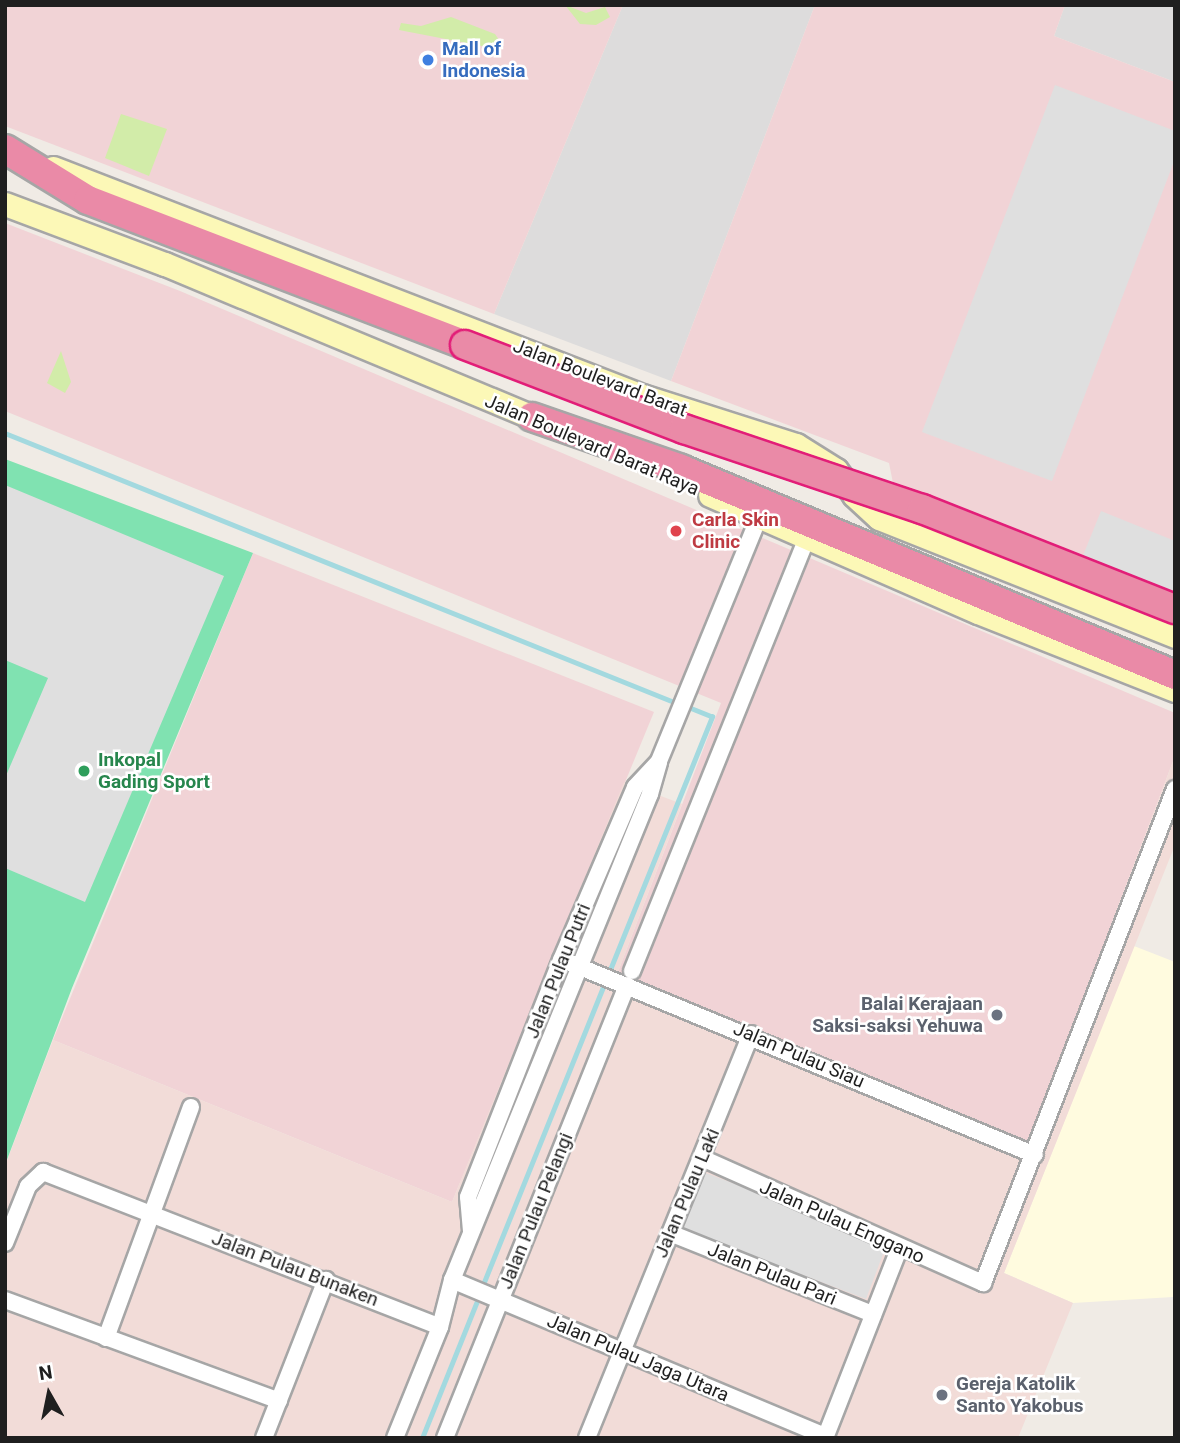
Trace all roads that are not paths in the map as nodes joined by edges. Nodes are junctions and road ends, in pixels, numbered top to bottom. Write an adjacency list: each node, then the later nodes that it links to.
1 (5, 149): 8 (highway, bridge); 9 (main road, Jalan Boulevard Barat)
2 (5, 191): 4 (main road)
3 (5, 204): 4 (main road)
4 (37, 215): 5 (main road, Jalan Boulevard Barat Raya)
5 (532, 417): 6 (main road, Jalan Boulevard Barat Raya); 10 (highway)
6 (759, 517): 7 (main road, Jalan Boulevard Barat Raya); 12 (street, Jalan Pulau Putri)
7 (807, 538): 11 (main road, Jalan Boulevard Barat Raya); 18 (street, Jalan Pulau Pelangi)
8 (1175, 609)
9 (1175, 636)
10 (1175, 675)
11 (1175, 690)
12 (659, 761): 14 (street, Jalan Pulau Putri); 15 (street)
13 (1175, 789): 23 (street)
14 (603, 856): 15 (street); 16 (street, Jalan Pulau Putri)
15 (621, 862): 17 (street)
16 (561, 960): 17 (street, Jalan Pulau Siau); 21 (street, Jalan Pulau Putri)
17 (582, 968): 18 (street, Jalan Pulau Siau); 22 (street)
18 (626, 979): 19 (street, Jalan Pulau Siau); 32 (street, Jalan Pulau Pelangi)
19 (751, 1034): 23 (street, Jalan Pulau Siau); 24 (street, Jalan Pulau Laki)
20 (191, 1107): 25 (street)
21 (495, 1129): 22 (street); 26 (street, Jalan Pulau Putri)
22 (512, 1135): 26 (street)
23 (1035, 1154): 29 (street, Jalan Pulau Enggano)
24 (702, 1158): 27 (street, Jalan Pulau Laki); 29 (street, Jalan Pulau Enggano)
25 (150, 1214): 28 (street, Jalan Pulau Bunaken); 30 (street, Jalan Pulau Bunaken); 36 (street)
26 (471, 1231): 31 (street, Jalan Pulau Putri)
27 (670, 1233): 34 (street, Jalan Pulau Pari); 37 (street, Jalan Pulau Laki)
28 (5, 1243)
29 (899, 1249): 34 (street)
30 (326, 1280): 35 (street, Jalan Pulau Bunaken); 38 (street)
31 (456, 1281): 32 (street, Jalan Pulau Jaga Utara); 35 (street, Jalan Pulau Putri)
32 (497, 1297): 37 (street, Jalan Pulau Jaga Utara); 42 (street, Jalan Pulau Pelangi)
33 (5, 1300): 36 (street)
34 (873, 1314): 39 (street)
35 (440, 1328): 41 (street, Jalan Pulau Putri)
36 (106, 1338): 38 (street)
37 (622, 1353): 39 (street, Jalan Pulau Jaga Utara); 43 (street, Jalan Pulau Laki)
38 (279, 1401): 40 (street)
39 (825, 1437)
40 (264, 1438)
41 (395, 1438)
42 (445, 1438)
43 (587, 1438)

